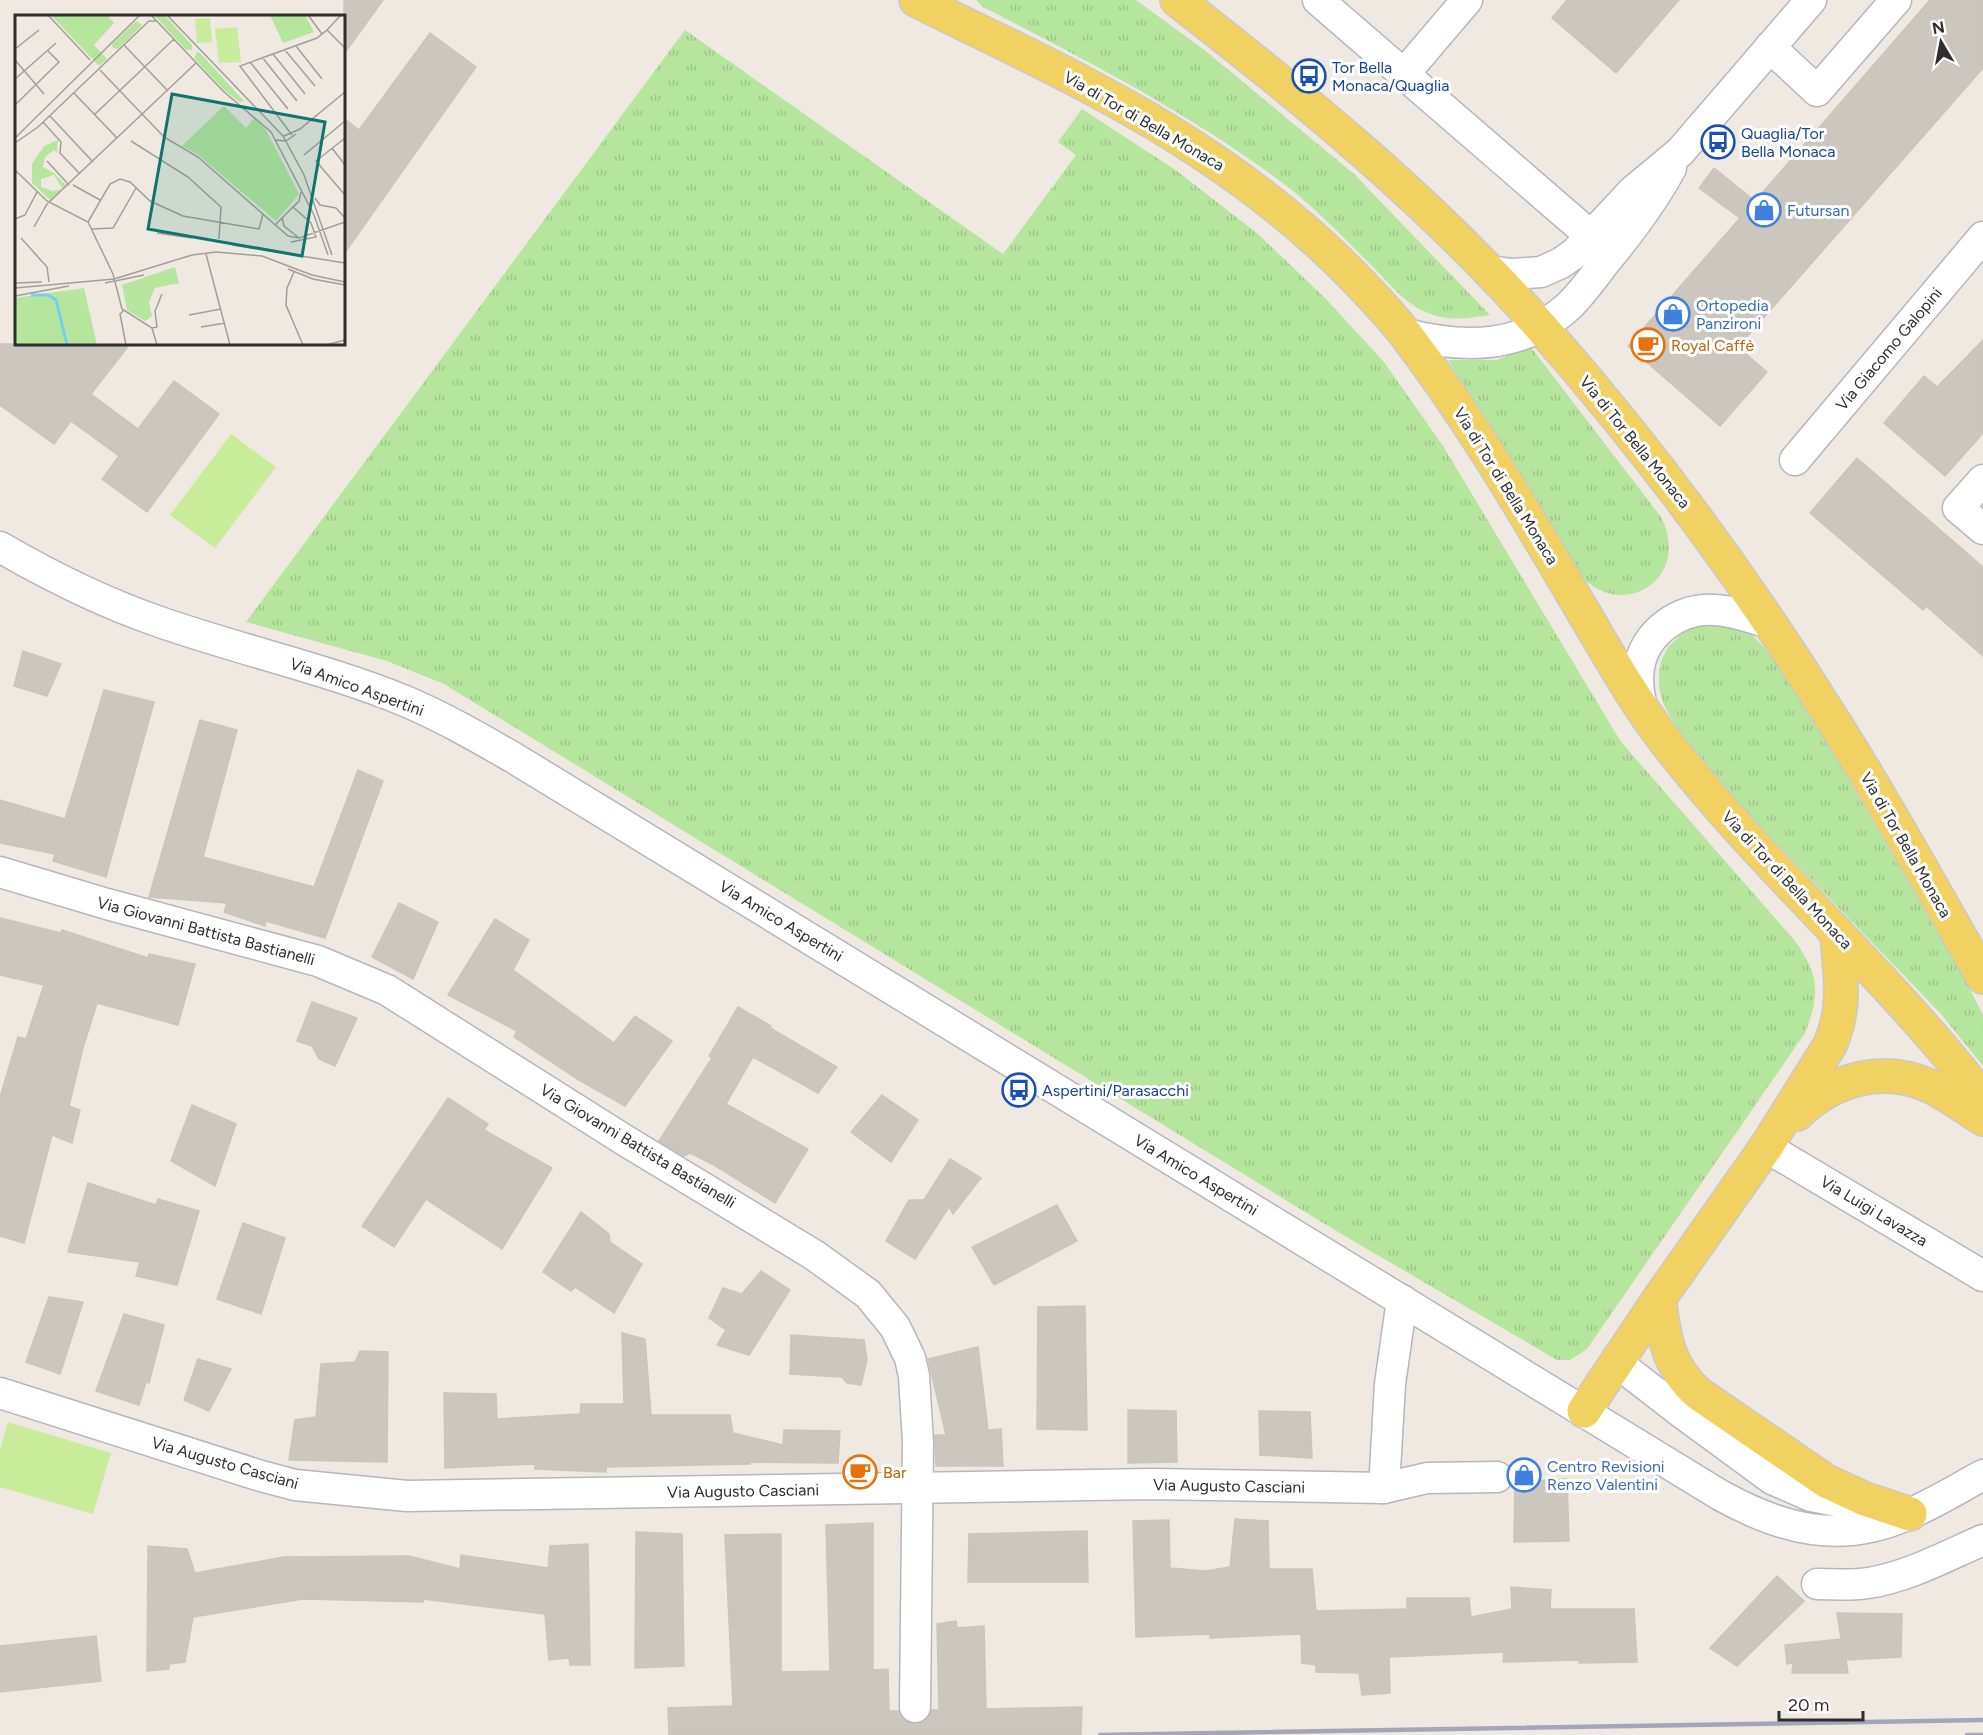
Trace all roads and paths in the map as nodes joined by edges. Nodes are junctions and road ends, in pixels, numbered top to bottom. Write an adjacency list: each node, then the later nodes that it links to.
1 (916, 0): 7 (main road, Via di Tor di Bella Monaca)
2 (1177, 0): 13 (main road, Via di Tor Bella Monaca)
3 (1318, 0): 9 (street)
4 (1467, 0): 9 (street)
5 (1810, 0): 8 (street)
6 (1896, 0): 8 (street)
7 (956, 11): 15 (main road, Via di Tor di Bella Monaca)
8 (1770, 47): 10 (street)
9 (1404, 74): 11 (street)
10 (1680, 152): 11 (street); 14 (street)
11 (1591, 236): 13 (street)
12 (1983, 237): 16 (street, Via Giacomo Galopini)
13 (1489, 271): 14 (main road, Via di Tor Bella Monaca)
14 (1540, 325): 15 (street); 20 (main road, Via di Tor Bella Monaca)
15 (1406, 334): 21 (main road, Via di Tor di Bella Monaca)
16 (1794, 460)
17 (1983, 480): 18 (street)
18 (1983, 529)
19 (0, 547): 32 (street, Via Amico Aspertini)
20 (1769, 623): 21 (street); 22 (main road, Via di Tor Bella Monaca)
21 (1642, 710): 24 (main road, Via di Tor di Bella Monaca)
22 (1904, 838): 25 (main road); 26 (main road, Via di Tor Bella Monaca)
23 (0, 872): 38 (street, Via Giovanni Battista Bastianelli)
24 (1837, 933): 27 (main road, Via di Tor di Bella Monaca); 29 (main road)
25 (1983, 939)
26 (1983, 977)
27 (1983, 1100)
28 (1983, 1119): 29 (main road)
29 (1770, 1140): 30 (street, Via Luigi Lavazza); 31 (main road)
30 (1983, 1276)
31 (1659, 1299): 33 (main road); 40 (main road)
32 (1402, 1300): 35 (street, Via Amico Aspertini); 39 (street)
33 (1616, 1362): 35 (main road); 40 (street)
34 (0, 1393): 38 (street, Via Augusto Casciani)
35 (1584, 1411): 40 (street, Via Amico Aspertini)
36 (1983, 1475): 40 (street, Via Amico Aspertini)
37 (1497, 1477): 39 (street, Via Augusto Casciani)
38 (917, 1488): 39 (street, Via Augusto Casciani); 43 (street, Via Giovanni Battista Bastianelli)
39 (1384, 1488)
40 (1910, 1514)
41 (1983, 1540): 42 (street)
42 (1816, 1584)
43 (915, 1707)

